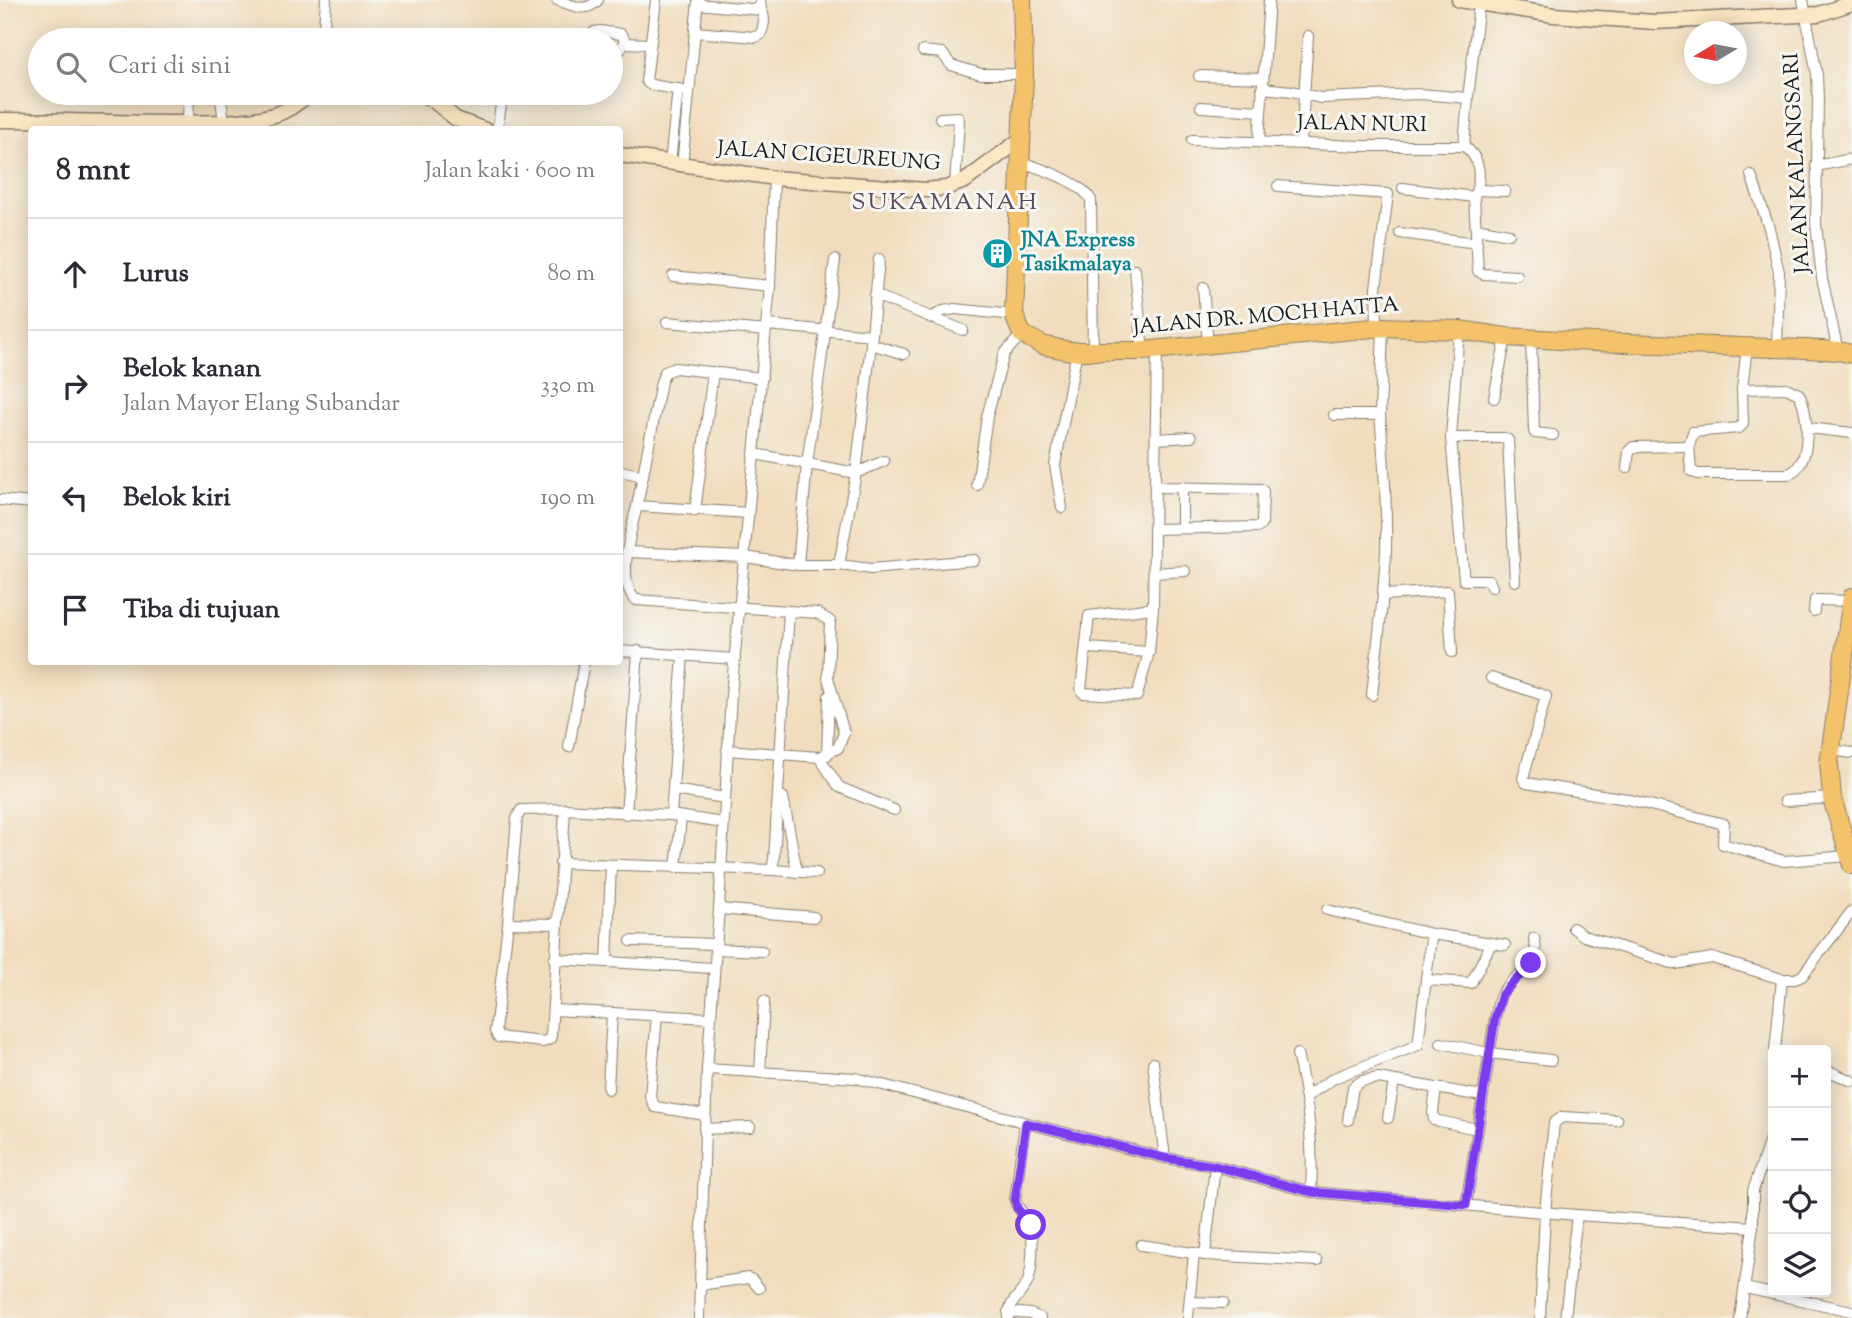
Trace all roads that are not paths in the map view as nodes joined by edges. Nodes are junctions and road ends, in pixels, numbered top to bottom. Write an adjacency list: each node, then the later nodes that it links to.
1 (326, 0): 14 (street)
2 (557, 0): 3 (street)
3 (598, 0)
4 (656, 0): 19 (street)
5 (1022, 0): 21 (highway)
6 (1269, 0): 23 (street)
7 (1459, 0): 10 (street)
8 (698, 2): 11 (street); 15 (street)
9 (1852, 3): 13 (street)
10 (1479, 4): 12 (street); 26 (street)
11 (761, 5): 15 (street)
12 (1544, 7): 13 (street)
13 (1804, 7): 49 (street, JALAN KALANGSARI)
14 (324, 28)
15 (695, 32): 24 (street)
16 (1308, 36): 25 (street)
17 (623, 37): 18 (street)
18 (624, 43): 19 (street)
19 (649, 44): 24 (street)
20 (923, 51): 21 (street)
21 (1024, 74): 40 (highway)
22 (1199, 76): 23 (street)
23 (1263, 83): 25 (street); 33 (street)
24 (683, 90): 48 (street)
25 (1306, 96): 26 (street); 43 (street)
26 (1468, 97): 44 (street)
27 (189, 105): 36 (street)
28 (222, 105): 37 (street)
29 (296, 105): 37 (street)
30 (439, 105): 38 (street)
31 (501, 105): 39 (street)
32 (1201, 107): 33 (street)
33 (1261, 111): 42 (street)
34 (940, 118): 52 (street)
35 (0, 120): 36 (street)
36 (188, 122): 37 (street)
37 (224, 122)
38 (474, 126)
39 (498, 126)
40 (1021, 139): 47 (highway); 52 (street, JALAN CIGEUREUNG)
41 (1192, 139): 42 (street, JALAN NURI)
42 (1259, 141): 43 (street, JALAN NURI)
43 (1301, 143): 44 (street, JALAN NURI)
44 (1465, 146): 56 (street)
45 (623, 155): 48 (street, JALAN CIGEUREUNG)
46 (1852, 159): 49 (street)
47 (1021, 162): 69 (highway); 85 (street)
48 (676, 164): 51 (street, JALAN CIGEUREUNG)
49 (1816, 166): 86 (street, JALAN KALANGSARI)
50 (1751, 175): 83 (street)
51 (775, 178): 52 (street, JALAN CIGEUREUNG); 66 (street)
52 (955, 186)
53 (1278, 186): 72 (street)
54 (1403, 188): 56 (street)
55 (1505, 191): 56 (street)
56 (1476, 194): 57 (street)
57 (1476, 228): 59 (street); 60 (street)
58 (1400, 233): 60 (street)
59 (1509, 234)
60 (1477, 243): 65 (street)
61 (879, 259): 68 (street)
62 (835, 260): 74 (street)
63 (1135, 270): 84 (street)
64 (673, 276): 66 (street)
65 (1517, 276)
66 (770, 286): 73 (street)
67 (1203, 288): 81 (street)
68 (876, 295): 70 (street); 80 (street)
69 (1014, 315): 70 (street); 77 (highway)
70 (931, 318): 75 (street)
71 (667, 322): 73 (street)
72 (1380, 327): 76 (highway, JALAN DR. MOCH HATTA); 81 (highway, JALAN DR. MOCH HATTA); 93 (street)
73 (766, 328): 74 (street); 89 (street)
74 (824, 330): 80 (street); 103 (street)
75 (963, 330)
76 (1459, 330): 78 (highway, JALAN DR. MOCH HATTA); 98 (street)
77 (1022, 334): 85 (highway, JALAN DR. MOCH HATTA); 108 (street)
78 (1506, 337): 79 (highway, JALAN DR. MOCH HATTA); 91 (street)
79 (1531, 338): 82 (highway, JALAN DR. MOCH HATTA); 96 (street)
80 (871, 339): 87 (street); 106 (street)
81 (1208, 344): 84 (highway, JALAN DR. MOCH HATTA)
82 (1747, 347): 83 (highway, JALAN DR. MOCH HATTA); 90 (street)
83 (1777, 348): 86 (highway, JALAN DR. MOCH HATTA)
84 (1150, 350): 85 (highway, JALAN DR. MOCH HATTA); 99 (street)
85 (1085, 352): 114 (street)
86 (1845, 353)
87 (904, 354)
88 (713, 372): 89 (street); 107 (street); 115 (street)
89 (762, 378): 101 (street)
90 (1742, 389): 94 (street); 100 (street)
91 (1494, 398)
92 (1334, 415): 93 (street)
93 (1380, 415): 129 (street)
94 (1809, 428): 95 (street); 100 (street)
95 (1852, 432)
96 (1553, 435)
97 (1191, 437): 99 (street)
98 (1451, 438): 127 (street); 128 (street)
99 (1156, 439): 109 (street)
100 (1689, 446): 104 (street)
101 (755, 454): 103 (street); 116 (street)
102 (884, 461): 106 (street)
103 (807, 464): 106 (street); 123 (street)
104 (1627, 468)
105 (623, 471): 107 (street)
106 (856, 473): 124 (street)
107 (643, 476): 113 (street)
108 (977, 485)
109 (1155, 487): 110 (street); 118 (street)
110 (1182, 488): 117 (street); 117 (street)
111 (0, 500): 112 (street)
112 (28, 503)
113 (638, 506): 115 (street); 119 (street)
114 (1062, 508)
115 (695, 511): 116 (street)
116 (749, 513): 121 (street)
117 (1182, 528): 118 (street)
118 (1154, 529): 126 (street)
119 (624, 536): 120 (street)
120 (627, 552): 121 (street); 131 (street)
121 (745, 557): 123 (street); 131 (street)
122 (974, 560): 124 (street)
123 (798, 565): 124 (street)
124 (839, 565)
125 (1185, 571): 126 (street)
126 (1154, 573): 132 (street)
127 (1515, 581)
128 (1492, 587)
129 (1383, 595): 139 (street); 145 (street)
130 (1852, 599): 134 (street); 148 (highway)
131 (740, 607): 133 (street); 141 (street)
132 (1153, 608): 135 (street); 138 (street)
133 (789, 611): 144 (street); 150 (street)
134 (1814, 611)
135 (1087, 648): 138 (street); 138 (street)
136 (623, 651): 137 (street)
137 (638, 651): 140 (street); 159 (street)
138 (1149, 652)
139 (1452, 652)
140 (683, 655): 141 (street); 153 (street)
141 (735, 659): 147 (street)
142 (583, 665): 146 (street)
143 (1491, 678): 162 (street)
144 (829, 686): 151 (street); 151 (street)
145 (1372, 695)
146 (569, 747)
147 (727, 750): 150 (street); 154 (street)
148 (1831, 750): 149 (street); 155 (highway)
149 (1852, 753)
150 (782, 754): 151 (street); 152 (street)
151 (823, 756): 158 (street)
152 (780, 782): 167 (street); 168 (street)
153 (673, 790): 154 (street); 160 (street)
154 (724, 798): 161 (street)
155 (1832, 798): 156 (street); 162 (highway)
156 (1785, 800)
157 (565, 809): 159 (street); 163 (street); 174 (street)
158 (894, 810)
159 (626, 814): 160 (street)
160 (676, 816): 161 (street); 165 (street)
161 (723, 823): 166 (street)
162 (1851, 861)
163 (561, 863): 164 (street); 175 (street)
164 (611, 865): 165 (street); 185 (street)
165 (676, 868): 166 (street)
166 (720, 870): 167 (street); 170 (street)
167 (772, 870): 168 (street)
168 (797, 872): 169 (street)
169 (817, 873)
170 (719, 909): 173 (street); 182 (street)
171 (1327, 910): 177 (street)
172 (1852, 911): 187 (street)
173 (814, 917)
174 (508, 923): 175 (street); 190 (street)
175 (557, 924): 184 (street)
176 (1573, 928): 187 (street)
177 (1432, 934): 180 (street); 188 (street)
178 (1534, 938): 196 (street)
179 (631, 941): 182 (street)
180 (1491, 944): 181 (street); 188 (street)
181 (1505, 945)
182 (715, 946): 183 (street); 186 (street)
183 (762, 951)
184 (554, 959): 185 (street); 190 (street)
185 (607, 962): 186 (street)
186 (714, 968): 193 (street)
187 (1782, 979): 195 (street)
188 (1426, 980): 207 (street)
189 (764, 1001): 202 (street)
190 (553, 1010): 191 (street)
191 (612, 1013): 192 (street); 206 (street)
192 (657, 1015): 193 (street); 209 (street)
193 (710, 1018): 200 (street)
194 (1441, 1043): 196 (street)
195 (1775, 1045)
196 (1489, 1053): 198 (street); 208 (street)
197 (1297, 1054): 207 (street)
198 (1551, 1060)
199 (1153, 1063): 218 (street)
200 (707, 1069): 202 (street); 209 (street)
201 (1831, 1072): 204 (street)
202 (760, 1073): 213 (street)
203 (1394, 1081): 205 (street); 210 (street); 211 (street)
204 (1852, 1081)
205 (1436, 1088): 208 (street); 216 (street)
206 (608, 1089)
207 (1307, 1096): 220 (street)
208 (1482, 1096): 216 (street)
209 (705, 1115): 215 (street)
210 (1388, 1118)
211 (1348, 1120)
212 (1616, 1120): 222 (street)
213 (1026, 1123): 218 (street); 234 (street)
214 (750, 1127): 215 (street)
215 (704, 1129): 228 (street)
216 (1477, 1129): 221 (street)
217 (1768, 1145): 224 (street)
218 (1165, 1158): 219 (street)
219 (1215, 1166): 220 (street); 226 (street)
220 (1311, 1192): 221 (street)
221 (1466, 1205): 222 (street)
222 (1545, 1212): 223 (street); 238 (street)
223 (1577, 1215): 224 (street); 239 (street)
224 (1753, 1227): 230 (street)
225 (1141, 1245): 226 (street)
226 (1200, 1254): 227 (street); 231 (street)
227 (1317, 1261)
228 (699, 1285): 229 (street); 236 (street)
229 (759, 1288)
230 (1745, 1288): 233 (street); 240 (street)
231 (1190, 1302): 232 (street); 235 (street)
232 (1223, 1303)
233 (1852, 1311)
234 (1008, 1315): 237 (street)
235 (1188, 1317)
236 (699, 1318)
237 (1040, 1318)
238 (1540, 1318)
239 (1565, 1318)
240 (1740, 1318)

